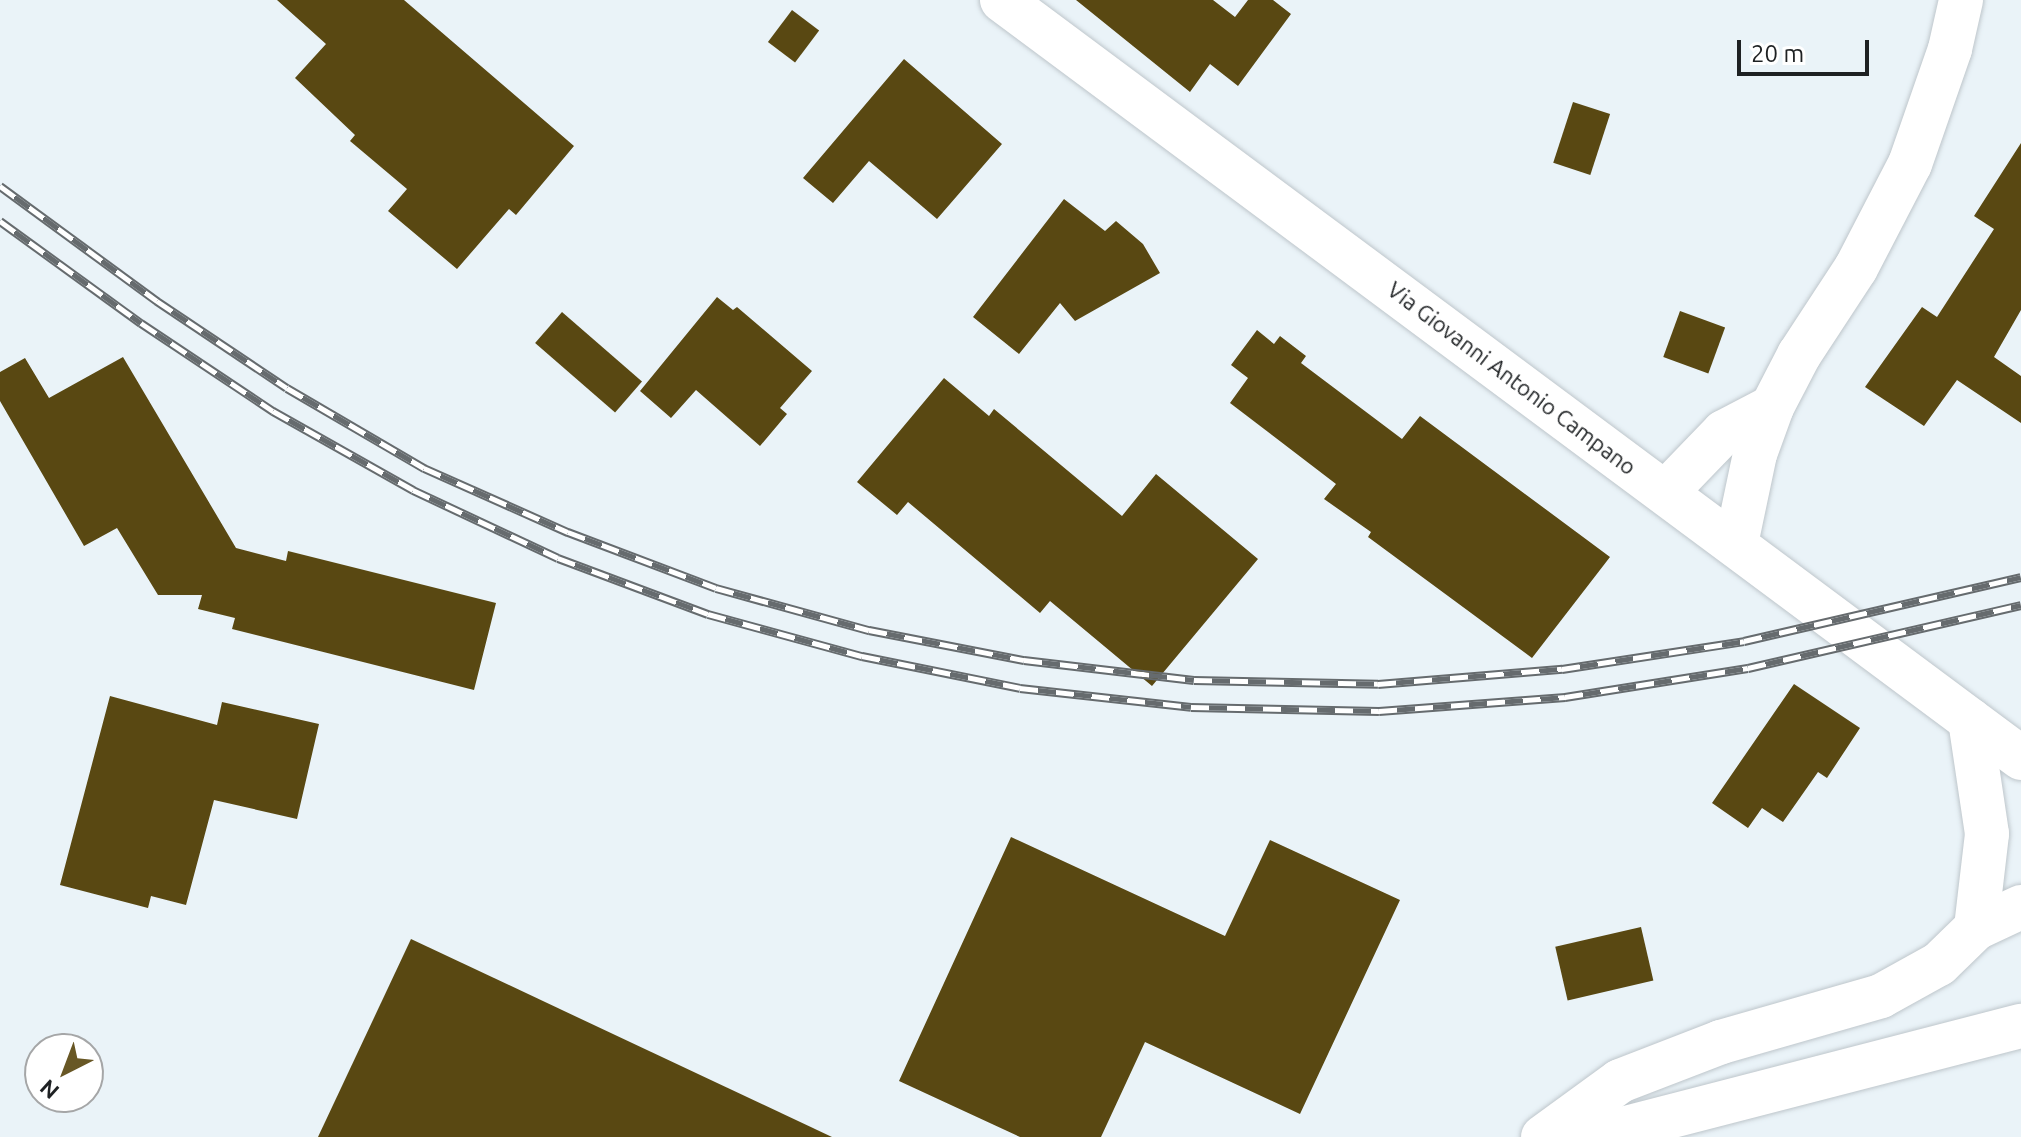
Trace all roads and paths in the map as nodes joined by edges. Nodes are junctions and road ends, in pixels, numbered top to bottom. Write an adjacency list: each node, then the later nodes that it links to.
1 (1002, 0): 4 (main road, Via Giovanni Antonio Campano)
2 (1961, 0): 3 (main road)
3 (1772, 407): 4 (main road); 5 (main road)
4 (1666, 492): 5 (main road, Via Giovanni Antonio Campano)
5 (1736, 544): 6 (main road, Via Giovanni Antonio Campano)
6 (1970, 720): 7 (main road, Via Giovanni Antonio Campano); 9 (main road)
7 (2021, 758)
8 (2021, 907): 9 (main road)
9 (1976, 928): 11 (main road)
10 (2021, 1026): 12 (main road)
11 (1543, 1137)
12 (1591, 1137)

